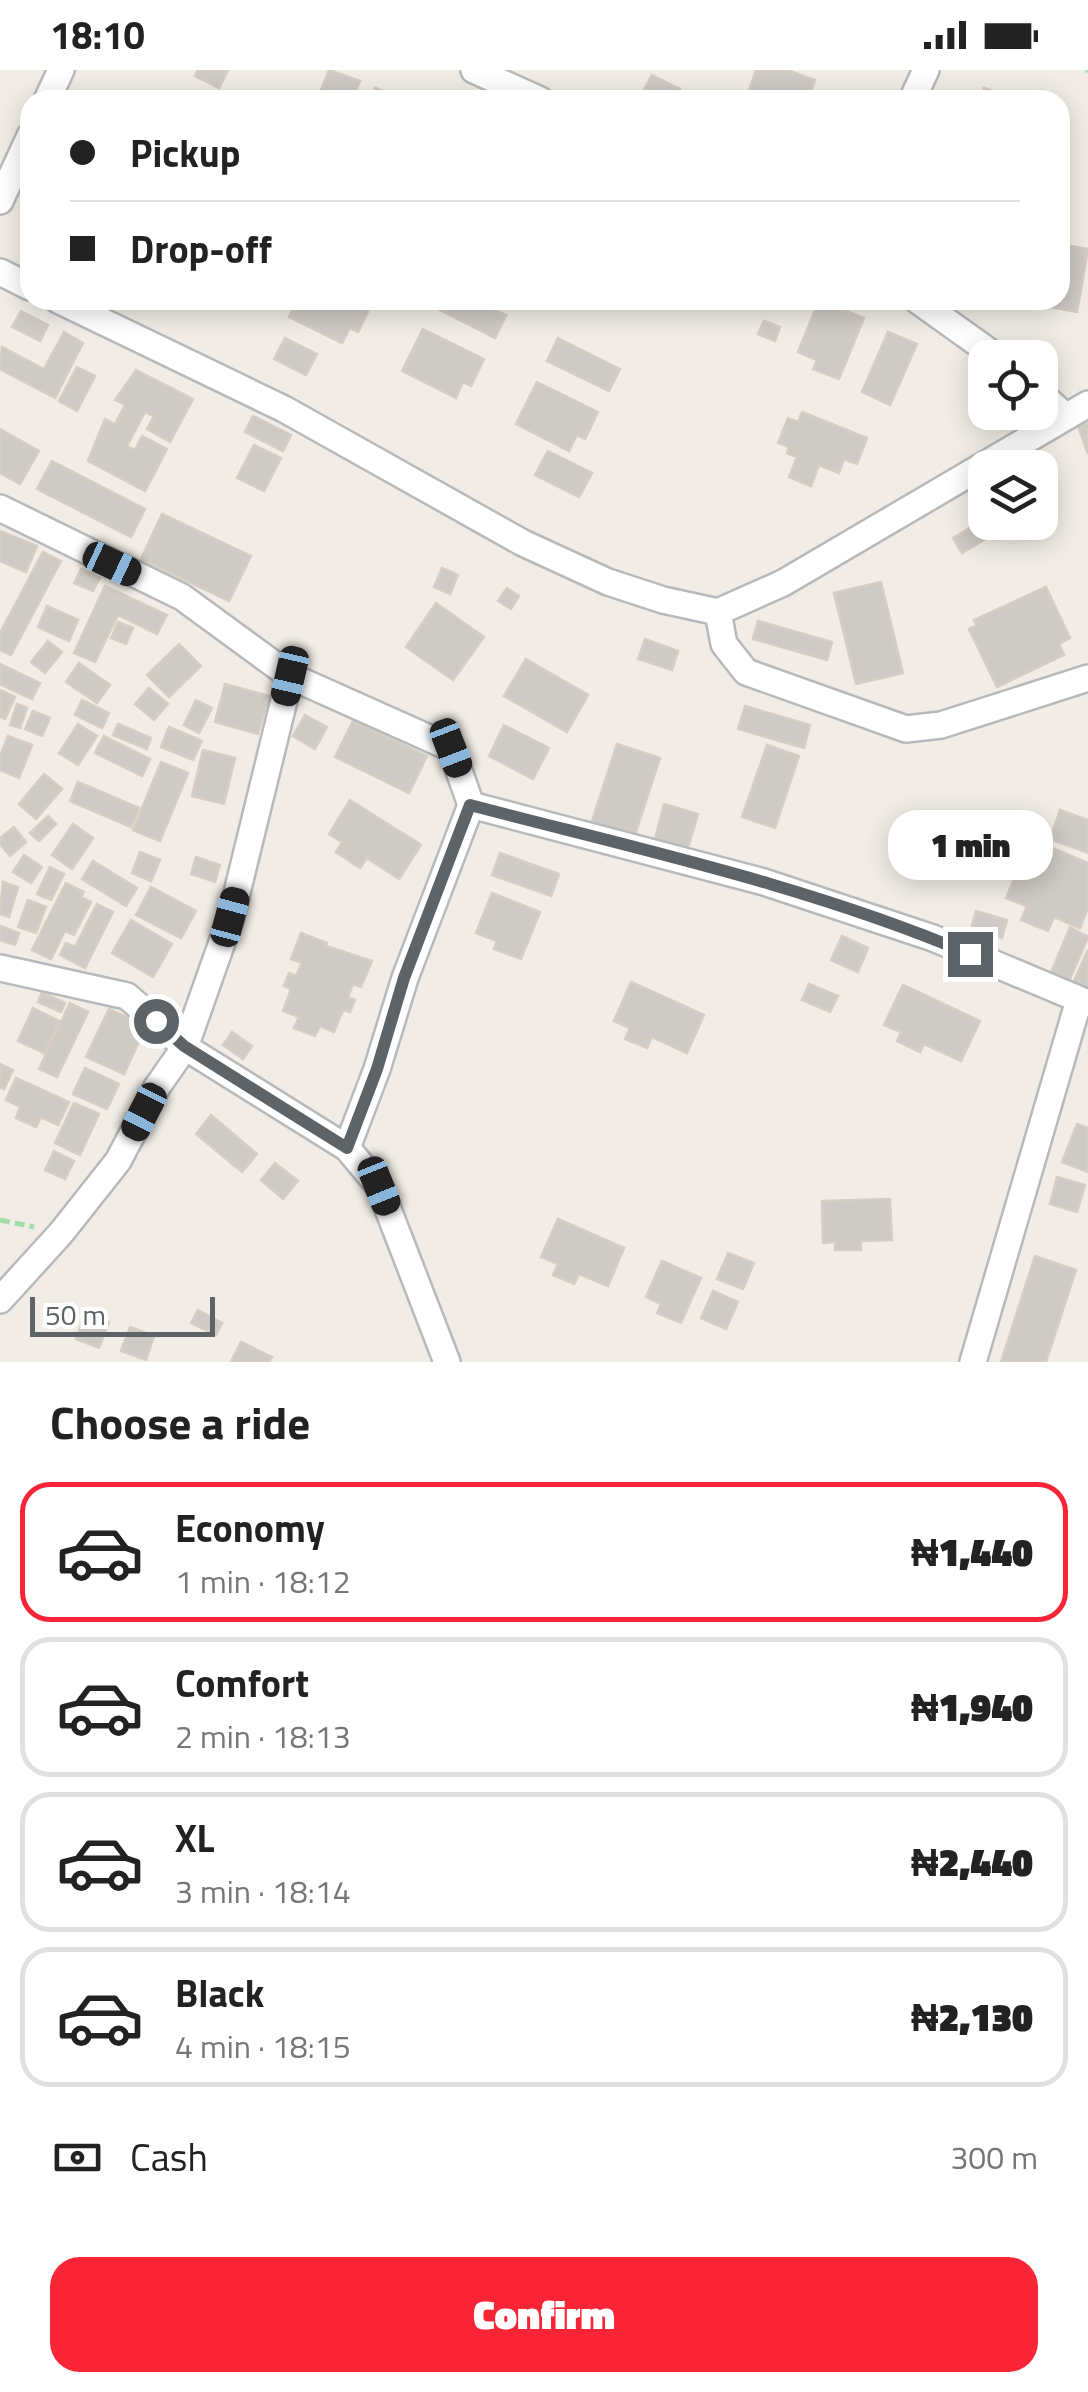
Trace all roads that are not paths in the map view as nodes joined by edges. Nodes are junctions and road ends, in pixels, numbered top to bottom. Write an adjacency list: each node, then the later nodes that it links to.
1 (483, 72): 2 (street)
2 (520, 90)
3 (20, 158): 4 (street)
4 (0, 201)
5 (79, 310): 10 (street)
6 (931, 310): 7 (street)
7 (973, 340)
8 (1077, 410): 10 (street)
9 (0, 508): 11 (street)
10 (718, 612): 12 (street)
11 (290, 676): 13 (street); 16 (street)
12 (1088, 678)
13 (470, 805): 15 (street); 17 (street)
14 (0, 968): 16 (street)
15 (1084, 1002): 20 (street)
16 (184, 1046): 17 (street); 18 (street)
17 (347, 1148): 19 (street)
18 (0, 1300)
19 (447, 1362)
20 (973, 1362)

